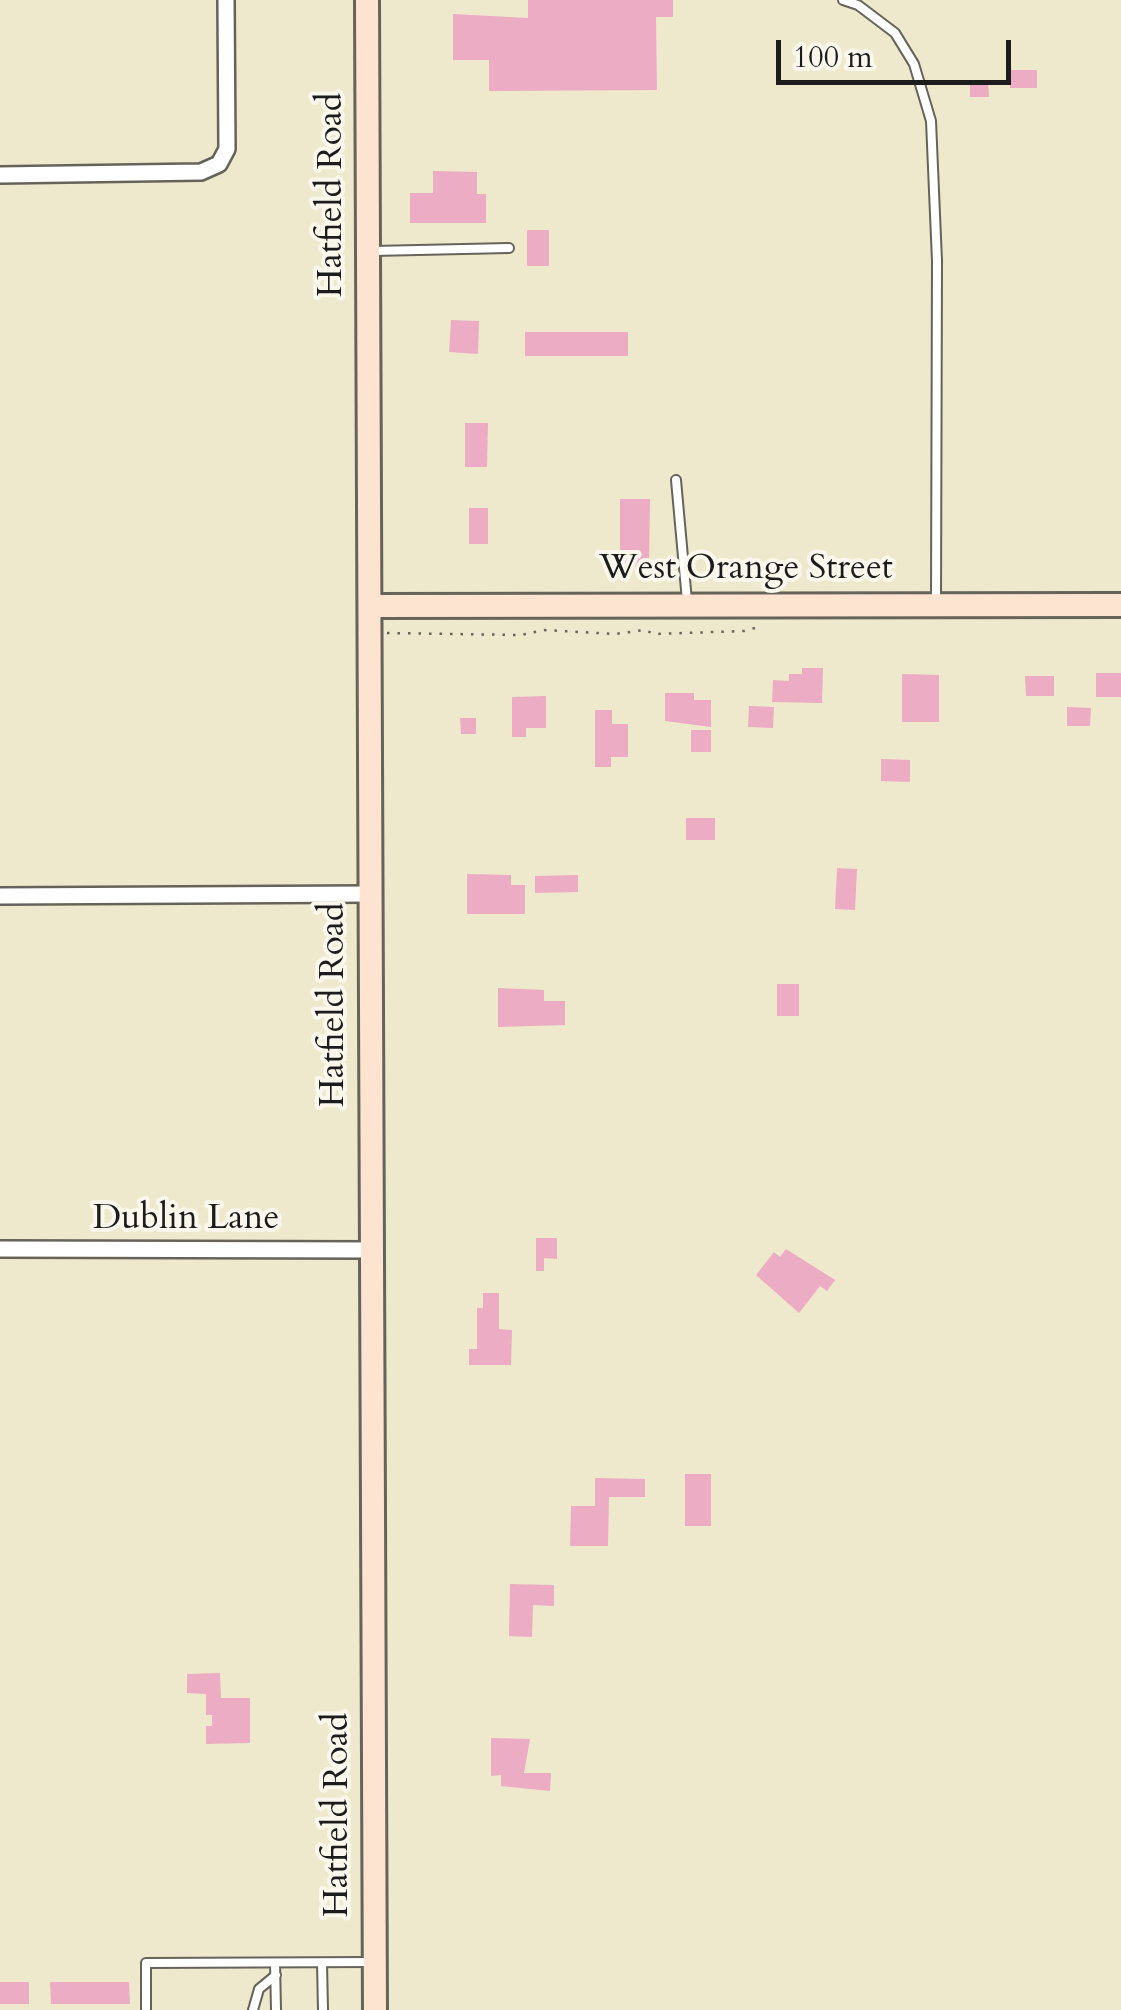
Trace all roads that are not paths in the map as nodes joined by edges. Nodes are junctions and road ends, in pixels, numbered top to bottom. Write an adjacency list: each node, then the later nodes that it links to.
1 (226, 0): 4 (street)
2 (368, 0): 6 (street, Hatfield Road)
3 (843, 0): 9 (lane)
4 (0, 175)
5 (509, 248): 6 (lane)
6 (368, 251): 11 (street, Hatfield Road)
7 (676, 480): 8 (lane)
8 (687, 605): 9 (street, West Orange Street); 11 (street, West Orange Street)
9 (936, 605): 10 (street, West Orange Street)
10 (1121, 605)
11 (370, 606): 12 (street, Hatfield Road)
12 (370, 894): 13 (street); 15 (street, Hatfield Road)
13 (0, 896)
14 (0, 1249): 15 (street, Dublin Lane)
15 (371, 1250): 16 (street, Hatfield Road)
16 (375, 1962): 18 (lane); 24 (street, Hatfield Road)
17 (276, 1963): 18 (lane); 19 (lane); 20 (lane)
18 (322, 1963): 23 (lane)
19 (276, 1975): 21 (lane); 22 (lane)
20 (146, 2010)
21 (253, 2010)
22 (276, 2010)
23 (323, 2010)
24 (376, 2010)

